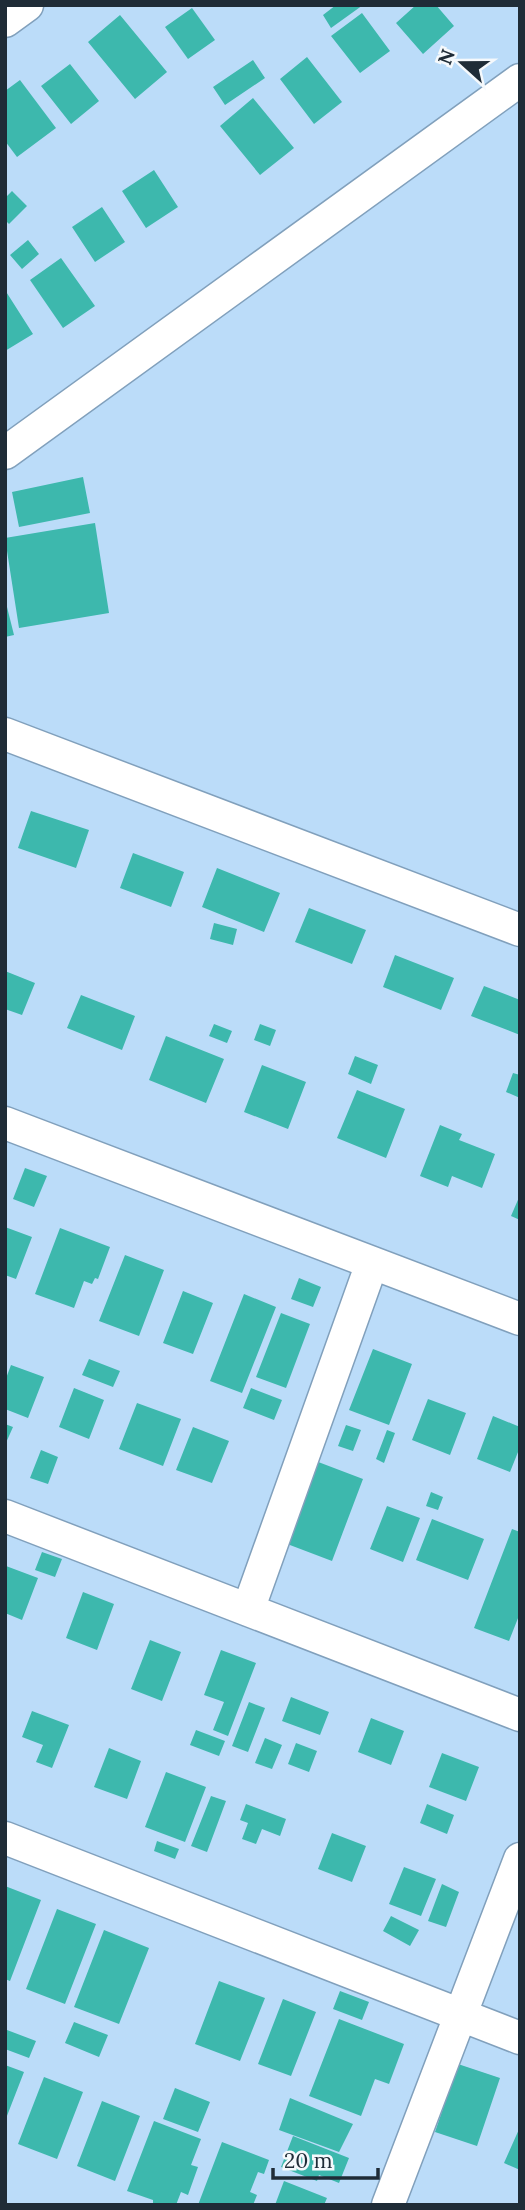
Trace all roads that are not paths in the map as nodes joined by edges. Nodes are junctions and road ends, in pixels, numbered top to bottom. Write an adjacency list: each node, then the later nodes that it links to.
1 (27, 5): 2 (street)
2 (5, 21)
3 (520, 80): 4 (street)
4 (5, 453)
5 (5, 734): 6 (street)
6 (520, 930)
7 (5, 1123): 8 (street)
8 (372, 1263): 9 (street); 11 (street)
9 (520, 1319)
10 (5, 1516): 11 (street)
11 (248, 1610): 12 (street)
12 (520, 1715)
13 (5, 1838): 15 (street)
14 (520, 1859): 15 (street)
15 (459, 2014): 16 (street); 17 (street)
16 (520, 2038)
17 (388, 2205)

